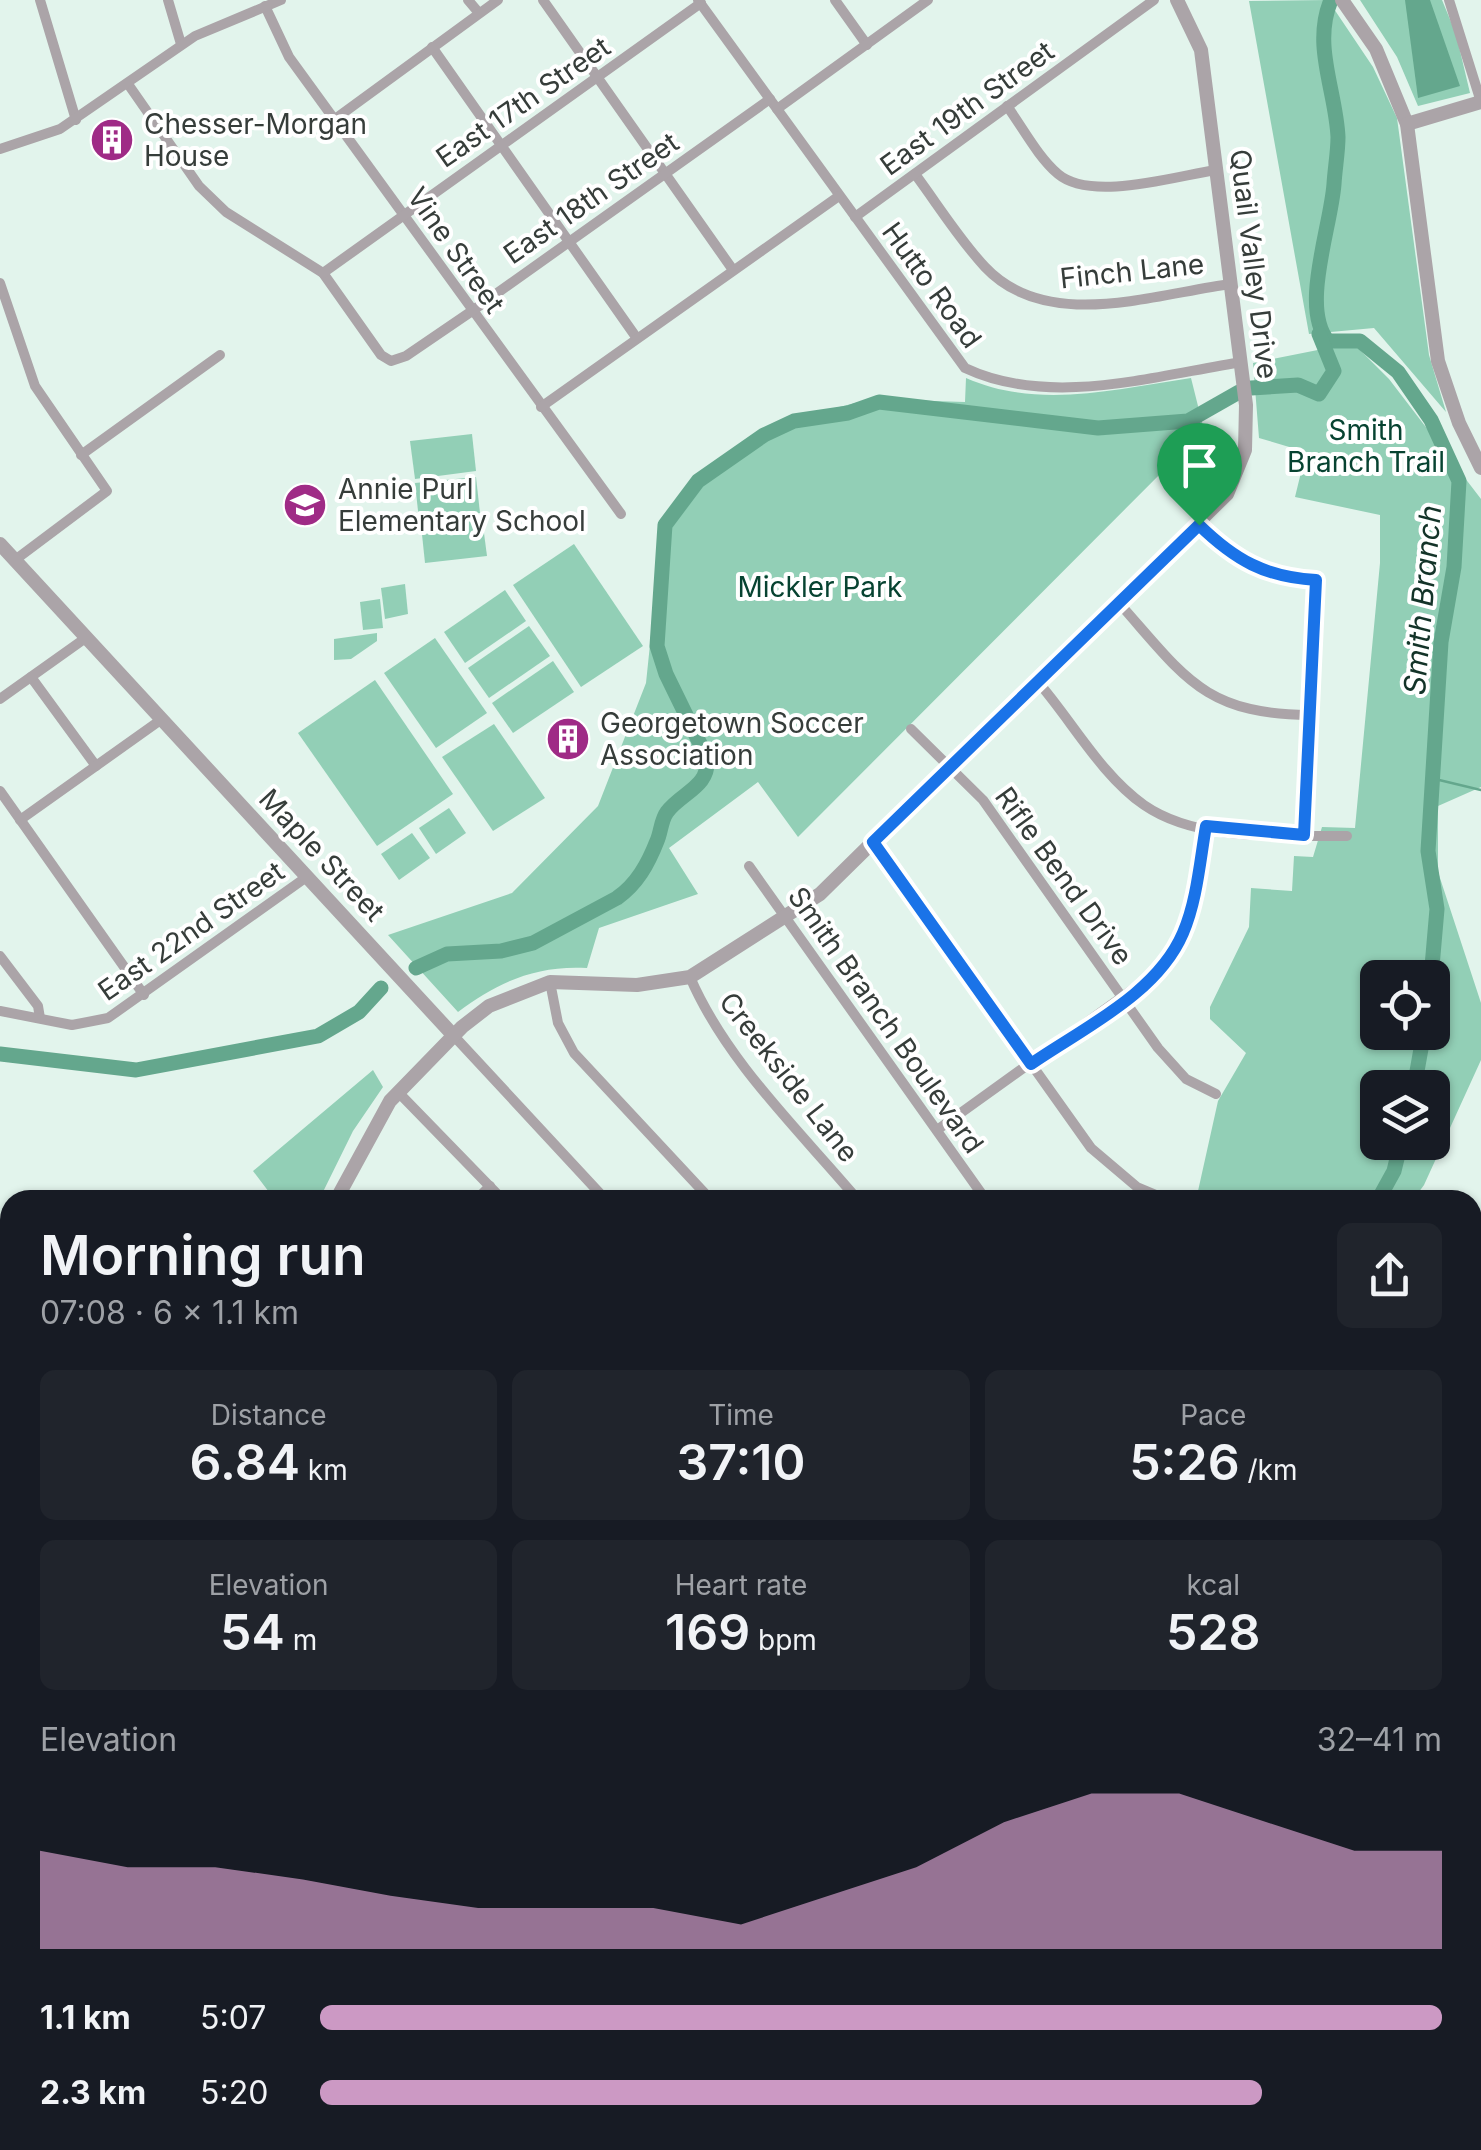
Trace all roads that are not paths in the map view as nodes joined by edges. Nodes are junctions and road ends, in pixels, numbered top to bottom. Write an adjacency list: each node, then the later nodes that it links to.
1 (40, 0): 27 (street)
2 (168, 0): 18 (street)
3 (242, 0): 17 (street)
4 (281, 0): 15 (street)
5 (468, 0): 16 (street)
6 (498, 0): 16 (street)
7 (543, 0): 21 (street)
8 (835, 0): 19 (street)
9 (928, 0): 19 (street, East 18th Street)
10 (1154, 0): 25 (street, East 19th Street)
11 (1177, 0): 31 (street, Quail Valley Drive)
12 (1342, 0): 28 (street)
13 (1449, 0): 23 (street)
14 (699, 2): 21 (street, East 17th Street); 24 (street, Hutto Road)
15 (265, 6): 17 (street); 26 (street, Vine Street)
16 (478, 13): 20 (street)
17 (246, 14): 18 (street)
18 (182, 44): 22 (street)
19 (867, 45): 24 (street, East 18th Street)
20 (432, 47): 26 (street); 29 (street)
21 (596, 78): 29 (street, East 17th Street); 32 (street)
22 (128, 84): 27 (street); 39 (street)
23 (1481, 102): 28 (street)
24 (773, 104): 32 (street, East 18th Street); 34 (street, Hutto Road)
25 (1007, 106): 31 (street); 33 (street, East 19th Street)
26 (334, 119): 35 (street, Vine Street)
27 (76, 120): 30 (street)
28 (1407, 124): 48 (street)
29 (500, 145): 35 (street, East 17th Street); 37 (street)
30 (0, 149)
31 (1216, 170): 41 (street, Quail Valley Drive)
32 (665, 173): 37 (street, East 18th Street); 38 (street)
33 (915, 174): 36 (street, East 19th Street); 41 (street, Finch Lane)
34 (839, 196): 36 (street, Hutto Road); 38 (street)
35 (404, 215): 39 (street, East 17th Street); 42 (street, Vine Street)
36 (855, 217): 45 (street, Hutto Road)
37 (569, 240): 42 (street, East 18th Street); 43 (street)
38 (733, 270): 43 (street)
39 (322, 274): 42 (street, East 18th Street)
40 (0, 282): 47 (street)
41 (1231, 284): 45 (street, Quail Valley Drive)
42 (472, 311): 46 (street, Vine Street)
43 (636, 337): 46 (street)
44 (220, 354): 47 (street)
45 (1242, 362): 50 (street, Quail Valley Drive)
46 (541, 407): 49 (street, Vine Street)
47 (81, 455): 52 (street)
48 (1481, 468)
49 (620, 514)
50 (1199, 525): 53 (street, Quail Valley Drive); 58 (street)
51 (0, 544): 52 (street, Maple Street)
52 (15, 560): 54 (street, Maple Street)
53 (1119, 602): 56 (street, Quail Valley Drive); 58 (street)
54 (86, 636): 55 (street); 59 (street, Maple Street)
55 (30, 677): 57 (street); 61 (street)
56 (1038, 682): 62 (street, Quail Valley Drive); 65 (street)
57 (0, 700)
58 (1309, 715): 66 (street)
59 (162, 719): 61 (street); 70 (street, Maple Street)
60 (911, 729): 62 (street, Rifle Bend Drive)
61 (96, 766): 64 (street)
62 (951, 768): 68 (street, Quail Valley Drive); 76 (street, Rifle Bend Drive)
63 (0, 791): 64 (street)
64 (20, 820): 75 (street)
65 (1206, 826): 66 (street); 76 (street)
66 (1304, 835): 67 (street)
67 (1348, 836)
68 (873, 842): 71 (street, Quail Valley Drive); 80 (street)
69 (749, 866): 71 (street, Smith Branch Boulevard)
70 (308, 876): 75 (street, East 22nd Street); 79 (street, Maple Street)
71 (787, 917): 73 (street, Quail Valley Drive); 83 (street, Smith Branch Boulevard)
72 (0, 956): 78 (street)
73 (690, 977): 74 (street, Quail Valley Drive); 90 (street, Creekside Lane)
74 (550, 982): 79 (street, Quail Valley Drive); 89 (street)
75 (144, 995): 78 (street, East 22nd Street)
76 (1125, 999): 80 (street); 82 (street, Rifle Bend Drive)
77 (0, 1011): 78 (street, East 22nd Street)
78 (40, 1018)
79 (453, 1035): 81 (street, Quail Valley Drive); 88 (street, Maple Street)
80 (1031, 1064): 83 (street); 92 (street)
81 (398, 1092): 84 (street); 85 (street, Quail Valley Drive)
82 (1216, 1094)
83 (937, 1130): 91 (street, Smith Branch Boulevard)
84 (490, 1186): 86 (street); 87 (street)
85 (342, 1190)
86 (486, 1190)
87 (494, 1190)
88 (597, 1190)
89 (702, 1190)
90 (850, 1190)
91 (979, 1190)
92 (1145, 1190)

